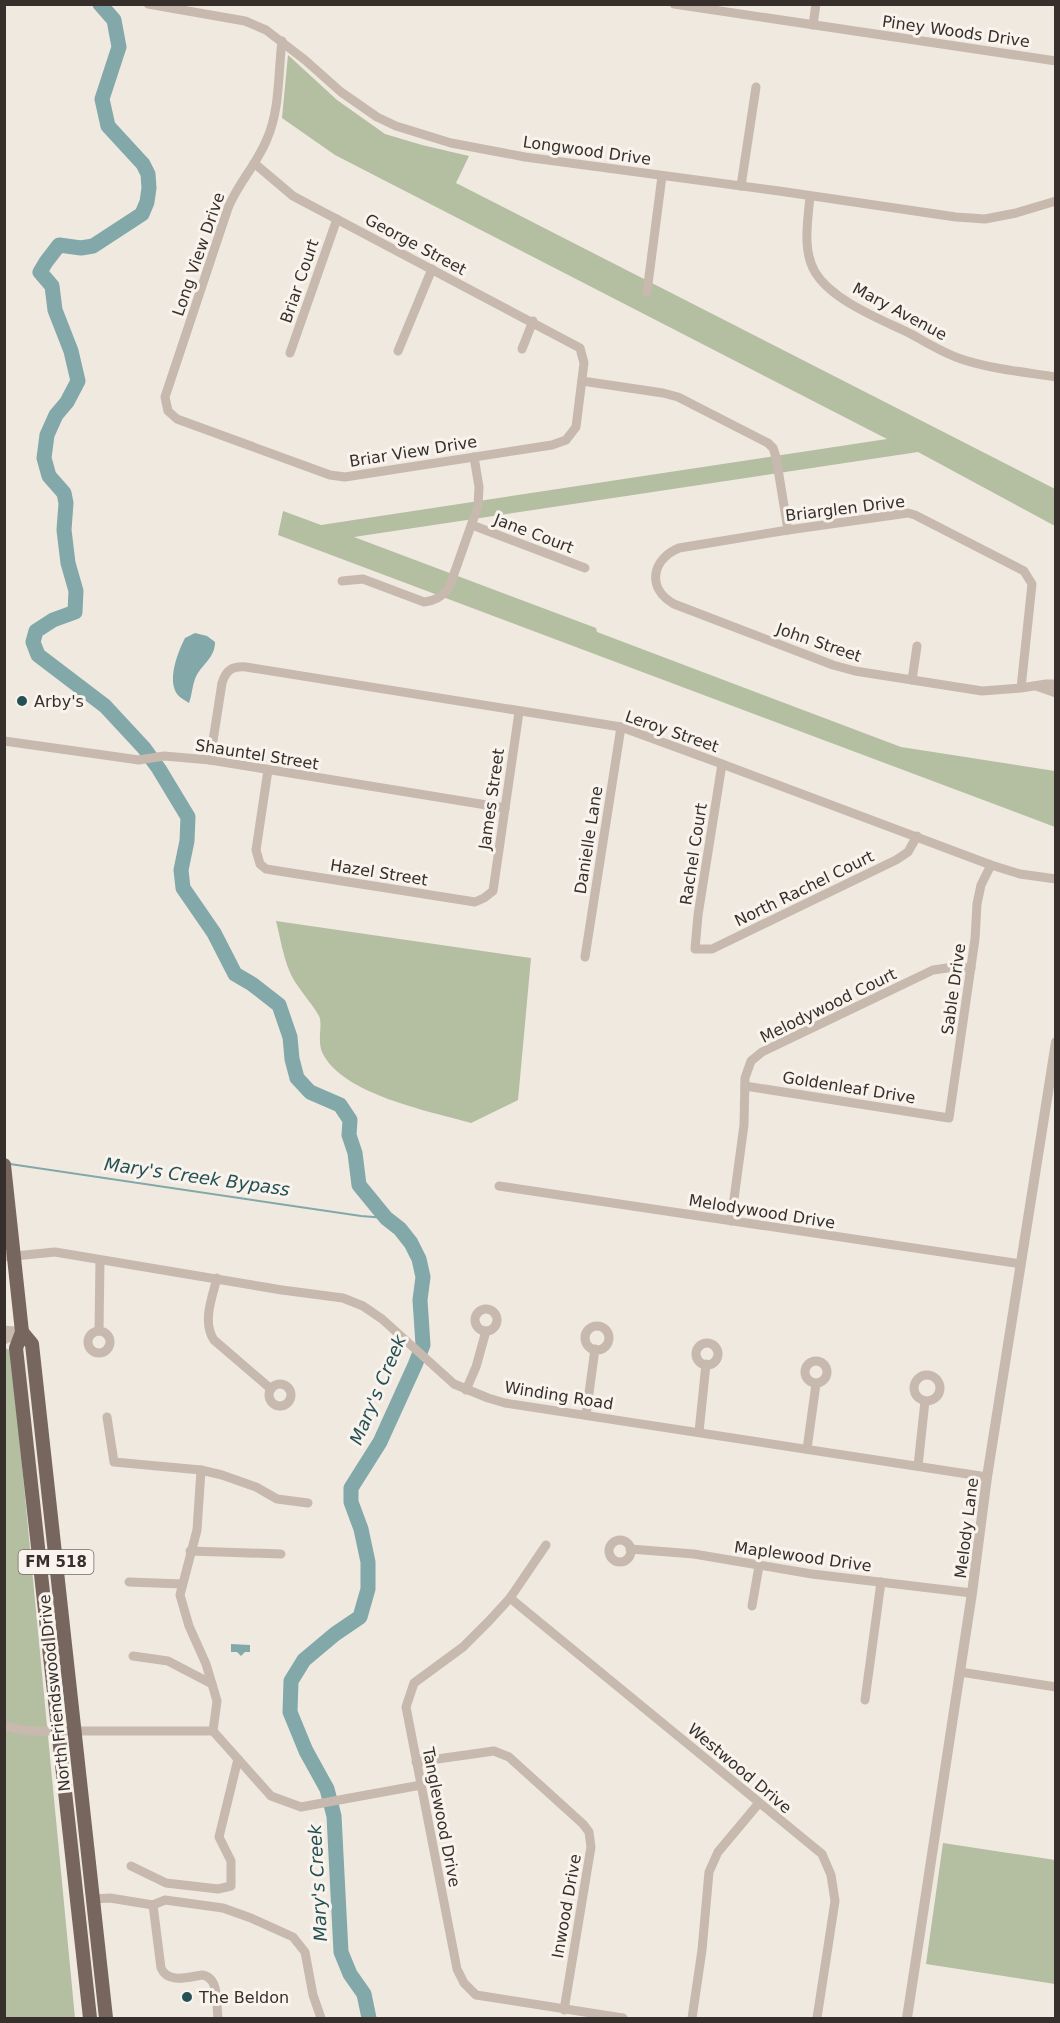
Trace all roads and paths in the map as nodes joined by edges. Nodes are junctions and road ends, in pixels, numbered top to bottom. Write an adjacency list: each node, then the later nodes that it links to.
1 (148, 4): 5 (street, Longwood Drive)
2 (674, 4): 4 (street, Piney Woods Drive)
3 (816, 4): 4 (street)
4 (813, 25): 6 (street, Piney Woods Drive)
5 (282, 41): 8 (street, Long View Drive); 9 (street, Longwood Drive)
6 (1056, 61)
7 (756, 87): 10 (street)
8 (254, 163): 13 (street, George Street); 23 (street, Long View Drive)
9 (662, 176): 10 (street, Longwood Drive); 15 (street)
10 (741, 186): 11 (street, Longwood Drive)
11 (810, 195): 12 (street, Longwood Drive); 21 (street, Mary Avenue)
12 (1056, 201)
13 (337, 219): 14 (street, George Street); 20 (street, Briar Court)
14 (432, 269): 16 (street, George Street); 19 (street)
15 (647, 292)
16 (533, 321): 17 (street, George Street); 18 (street)
17 (570, 342): 22 (street, Briar View Drive)
18 (522, 349)
19 (398, 351)
20 (290, 353)
21 (1056, 377)
22 (582, 381): 24 (street, Briar View Drive); 26 (street)
23 (168, 411): 24 (street, Briar View Drive)
24 (474, 457): 25 (street)
25 (472, 525): 27 (street, Jane Court); 29 (street)
26 (788, 530): 28 (street, Briarglen Drive); 34 (street, Briarglen Drive)
27 (585, 568)
28 (656, 571): 31 (street, John Street)
29 (342, 581)
30 (917, 646): 31 (street)
31 (912, 680): 34 (street, John Street)
32 (1056, 684): 33 (street, John Street)
33 (1036, 686): 34 (street, John Street); 35 (street, John Street)
34 (1021, 688)
35 (1056, 693)
36 (519, 712): 37 (street, Leroy Street); 39 (street, Leroy Street); 42 (street, James Street)
37 (621, 728): 40 (street, Leroy Street); 48 (street, Danielle Lane)
38 (4, 741): 39 (street, Shauntel Street)
39 (210, 760): 41 (street, Shauntel Street)
40 (722, 764): 43 (street, Leroy Street); 47 (street, Rachel Court)
41 (268, 770): 42 (street, Shauntel Street); 46 (street, Hazel Street)
42 (505, 808): 46 (street, James Street)
43 (917, 836): 44 (street, Leroy Street); 47 (street, North Rachel Court)
44 (991, 865): 45 (street, Leroy Street); 49 (street, Sable Drive)
45 (1056, 879)
46 (492, 891)
47 (695, 949)
48 (585, 957)
49 (971, 968): 51 (street, Melodywood Court); 52 (street, Sable Drive)
50 (1056, 1042): 58 (street, Melody Lane)
51 (744, 1086): 52 (street, Goldenleaf Drive); 55 (street, Melodywood Court)
52 (949, 1118)
53 (4, 1165): 56 (main road, North Friendswood Drive / FM 518)
54 (499, 1186): 55 (street, Melodywood Drive)
55 (731, 1221): 58 (street, Melodywood Drive)
56 (9, 1256): 57 (street, Winding Road); 63 (main road, North Friendswood Drive / FM 518)
57 (100, 1260): 59 (street, Winding Road); 61 (street)
58 (1021, 1264): 77 (street, Melody Lane)
59 (217, 1278): 68 (street); 69 (street, Winding Road)
60 (4, 1330): 63 (street)
61 (99, 1331)
62 (486, 1331): 69 (street)
63 (22, 1332): 64 (street); 97 (main road, North Friendswood Drive / FM 518); 98 (main road, North Friendswood Drive / FM 518)
64 (4, 1340)
65 (595, 1349): 71 (street)
66 (706, 1364): 73 (street)
67 (816, 1384): 74 (street)
68 (271, 1389)
69 (466, 1390): 71 (street, Winding Road)
70 (925, 1401): 75 (street)
71 (586, 1415): 73 (street, Winding Road)
72 (107, 1417): 76 (street)
73 (699, 1432): 74 (street, Winding Road)
74 (807, 1449): 75 (street, Winding Road)
75 (918, 1466): 77 (street, Winding Road)
76 (201, 1470): 78 (street); 81 (street)
77 (987, 1477): 87 (street, Melody Lane)
78 (308, 1503)
79 (546, 1545): 88 (street, Tanglewood Drive)
80 (630, 1549): 83 (street, Maplewood Drive)
81 (190, 1551): 82 (street); 86 (street)
82 (281, 1554)
83 (759, 1566): 85 (street, Maplewood Drive); 89 (street)
84 (129, 1582): 86 (street)
85 (881, 1582): 87 (street, Maplewood Drive); 94 (street)
86 (182, 1584): 92 (street)
87 (972, 1593): 91 (street, Melody Lane)
88 (510, 1598): 100 (street, Tanglewood Drive); 102 (street, Westwood Drive)
89 (752, 1606)
90 (134, 1656): 92 (street)
91 (960, 1672): 93 (street); 114 (street, Melody Lane)
92 (212, 1684): 96 (street)
93 (1056, 1687)
94 (865, 1700)
95 (4, 1726): 97 (street)
96 (213, 1731): 98 (street); 99 (street)
97 (58, 1732): 98 (street); 107 (main road, North Friendswood Drive / FM 518)
98 (75, 1732): 104 (main road, North Friendswood Drive / FM 518)
99 (238, 1759): 101 (street); 103 (street)
100 (416, 1762): 101 (street, Tanglewood Drive); 106 (street, Inwood Drive)
101 (421, 1785): 106 (street, Tanglewood Drive)
102 (759, 1803): 112 (street); 113 (street, Westwood Drive)
103 (131, 1866)
104 (93, 1899): 105 (street); 108 (main road, North Friendswood Drive / FM 518)
105 (153, 1905): 109 (street); 110 (street)
106 (564, 2010): 111 (street, Tanglewood Drive)
107 (90, 2019)
108 (106, 2019)
109 (218, 2019)
110 (321, 2019)
111 (623, 2019)
112 (692, 2019)
113 (818, 2019)
114 (907, 2019)

